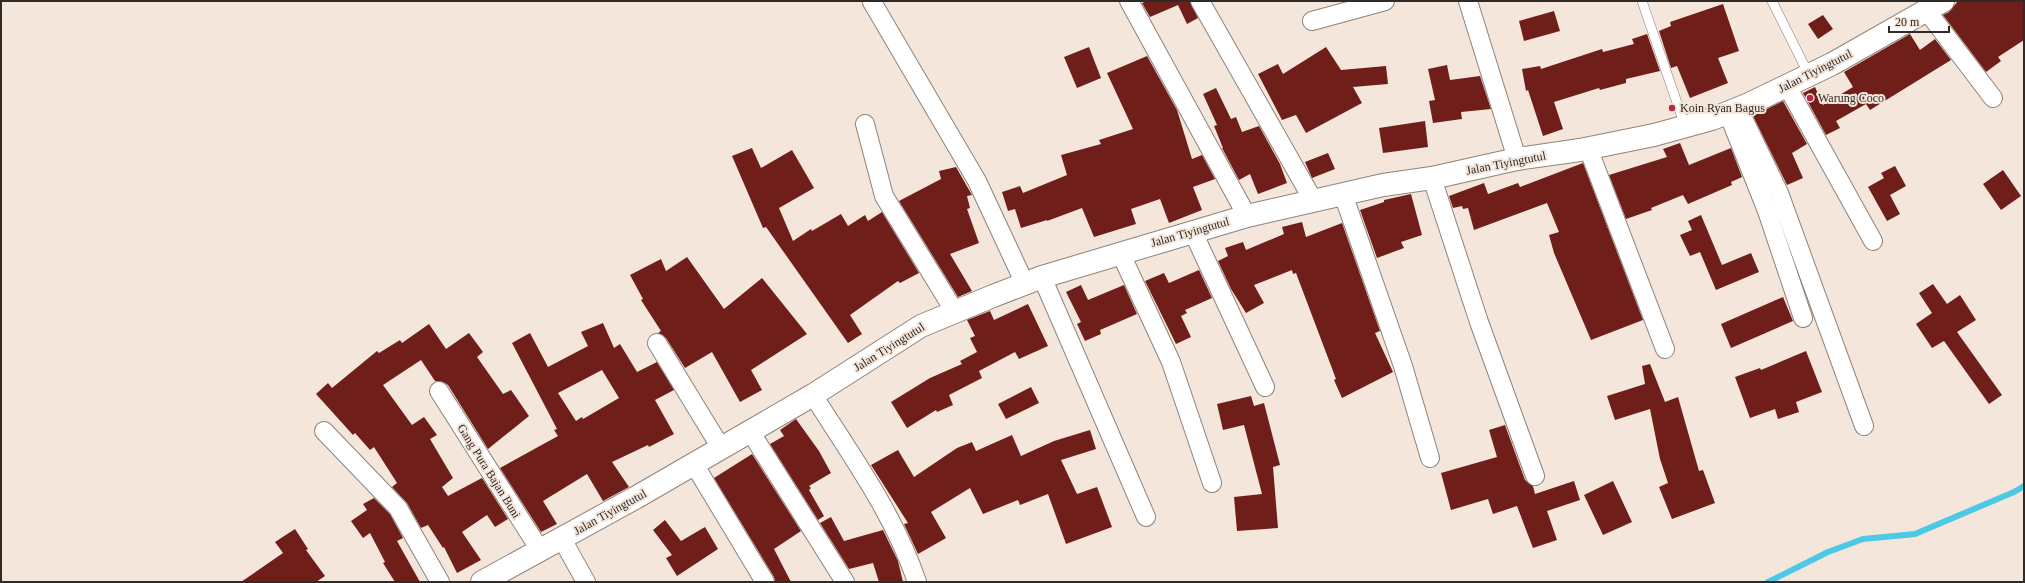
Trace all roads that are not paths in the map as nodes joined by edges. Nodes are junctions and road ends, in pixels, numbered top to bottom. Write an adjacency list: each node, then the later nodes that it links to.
1 (1129, 1): 21 (street)
2 (1200, 1): 20 (street)
3 (1385, 1): 9 (street)
4 (1468, 1): 17 (street)
5 (1642, 1): 15 (lane)
6 (1772, 1): 10 (lane)
7 (872, 2): 25 (street)
8 (1935, 6): 10 (street, Jalan Tiyingtutul); 12 (street)
9 (1312, 21)
10 (1809, 75): 11 (street, Jalan Tiyingtutul)
11 (1787, 86): 13 (street, Jalan Tiyingtutul); 23 (street)
12 (1992, 98)
13 (1733, 111): 15 (street, Jalan Tiyingtutul); 27 (street); 33 (street)
14 (865, 124): 26 (street)
15 (1685, 126): 16 (street, Jalan Tiyingtutul)
16 (1588, 148): 17 (street, Jalan Tiyingtutul); 29 (street)
17 (1517, 159): 18 (street, Jalan Tiyingtutul)
18 (1432, 178): 19 (street, Jalan Tiyingtutul); 39 (street)
19 (1343, 194): 20 (street, Jalan Tiyingtutul); 37 (street)
20 (1313, 200): 21 (street, Jalan Tiyingtutul)
21 (1248, 216): 22 (street, Jalan Tiyingtutul)
22 (1193, 232): 24 (street, Jalan Tiyingtutul); 30 (street)
23 (1873, 241)
24 (1120, 252): 25 (street, Jalan Tiyingtutul); 40 (street)
25 (1033, 280): 26 (street, Jalan Tiyingtutul); 41 (street)
26 (955, 312): 32 (street, Jalan Tiyingtutul)
27 (1803, 318)
28 (657, 343): 36 (street)
29 (1665, 349)
30 (1265, 387)
31 (439, 392): 43 (street, Gang Pura Bajan Buni)
32 (813, 395): 35 (street, Jalan Tiyingtutul); 49 (street)
33 (1864, 426)
34 (324, 431): 44 (street)
35 (750, 431): 36 (street, Jalan Tiyingtutul); 48 (street)
36 (721, 448): 38 (street, Jalan Tiyingtutul)
37 (1430, 458)
38 (694, 464): 42 (street, Jalan Tiyingtutul); 47 (street)
39 (1535, 476)
40 (1212, 483)
41 (1146, 516)
42 (562, 539): 43 (street, Jalan Tiyingtutul); 46 (street)
43 (540, 550): 45 (street, Jalan Tiyingtutul)
44 (440, 582)
45 (482, 582)
46 (586, 582)
47 (765, 582)
48 (844, 582)
49 (917, 582)

